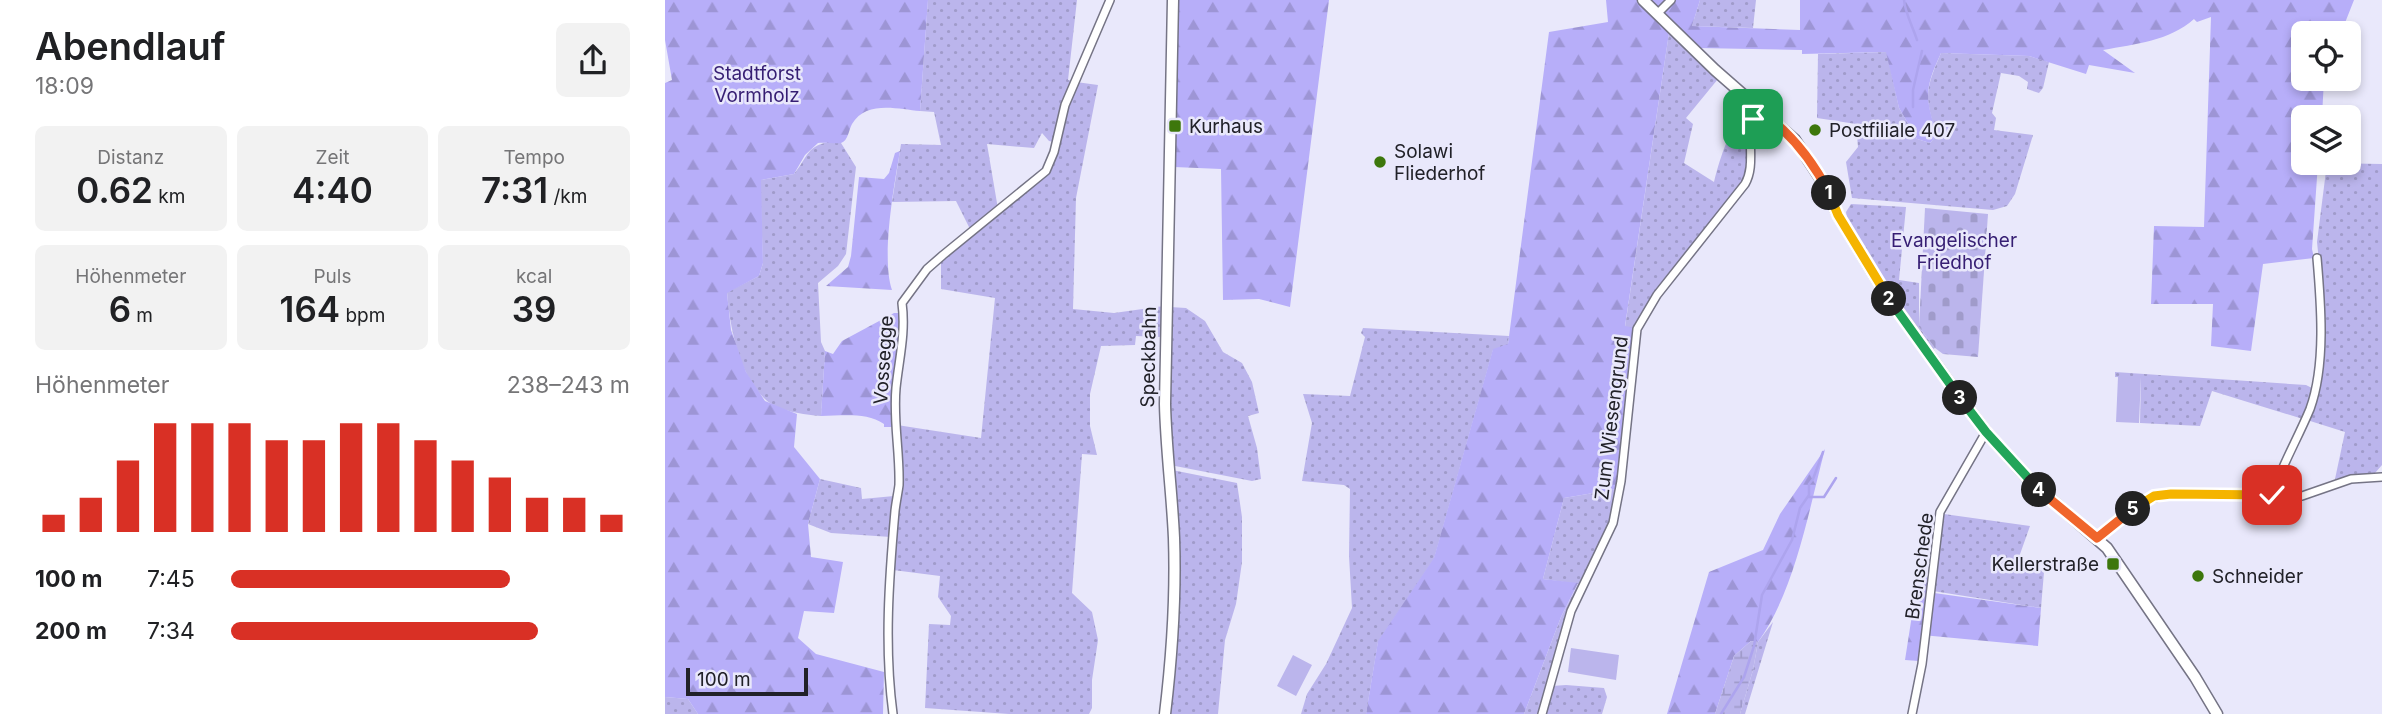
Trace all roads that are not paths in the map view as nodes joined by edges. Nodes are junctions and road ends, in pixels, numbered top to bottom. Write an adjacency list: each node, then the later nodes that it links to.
1 (1110, 0): 12 (street, Vossegge)
2 (1173, 0): 13 (main road, Speckbahn)
3 (1643, 0): 5 (main road)
4 (1671, 0): 5 (street)
5 (1658, 13): 6 (main road)
6 (1759, 110): 8 (main road); 14 (street, Zum Wiesengrund)
7 (2317, 258): 10 (street)
8 (1986, 432): 11 (main road); 15 (street, Brenschede)
9 (2382, 477): 10 (street)
10 (2272, 495): 11 (street)
11 (2097, 538): 16 (main road)
12 (893, 714)
13 (1165, 714)
14 (1542, 714)
15 (1912, 714)
16 (2217, 714)

